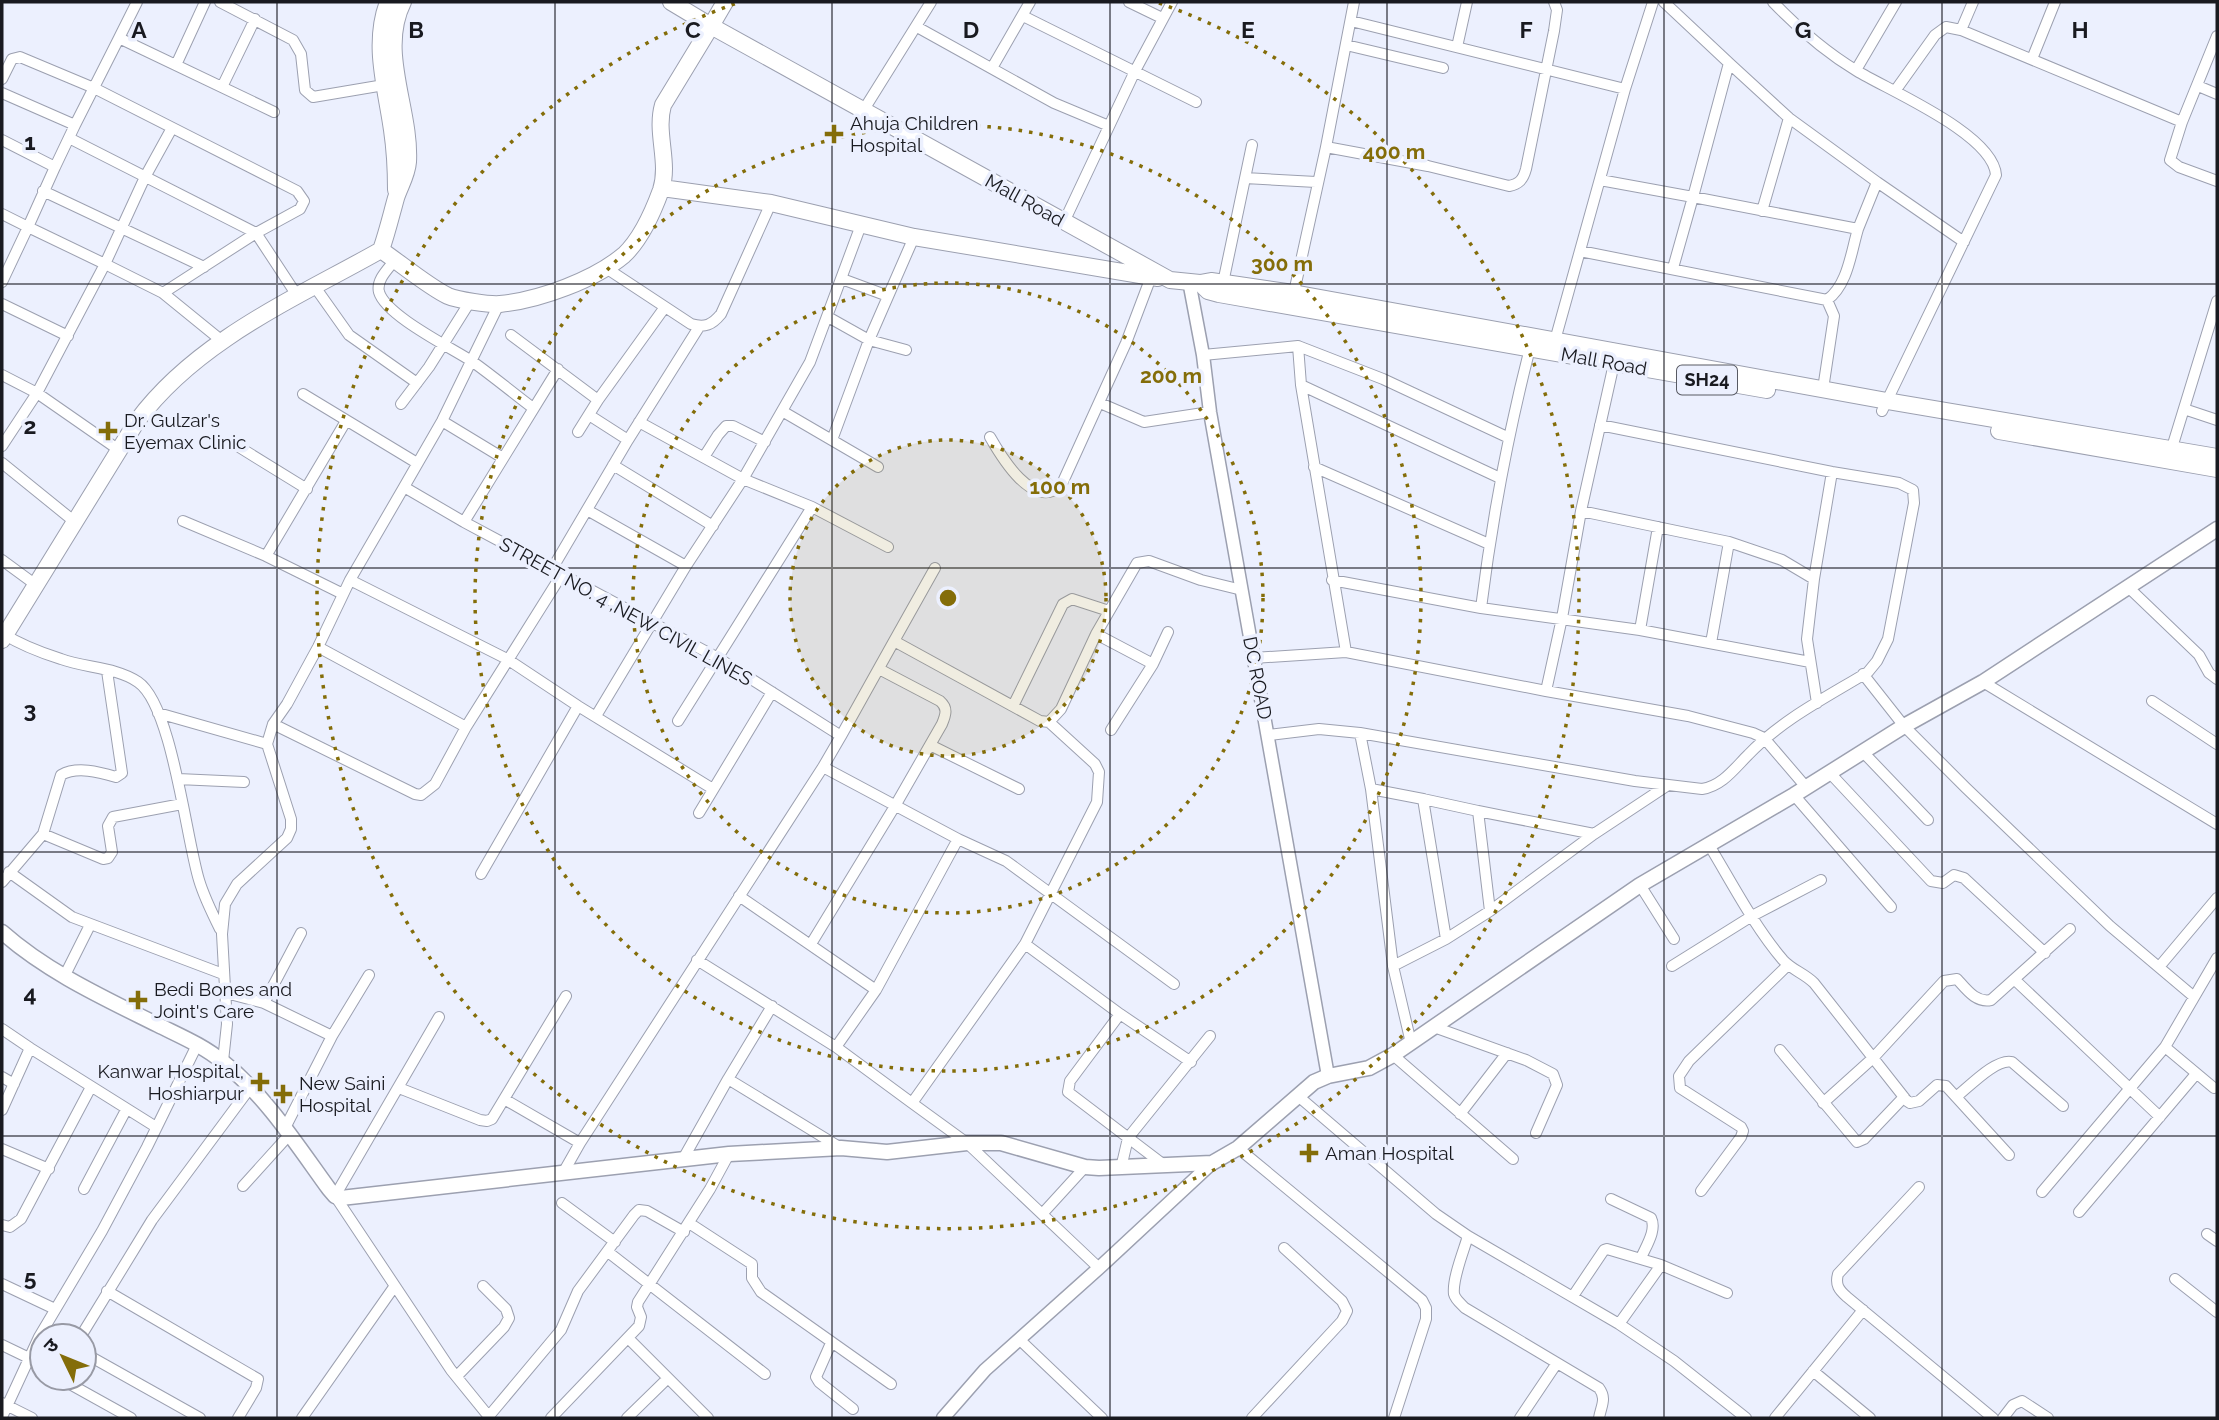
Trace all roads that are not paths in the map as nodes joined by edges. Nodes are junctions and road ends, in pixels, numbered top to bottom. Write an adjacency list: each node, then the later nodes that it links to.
1 (137, 2): 29 (street)
2 (205, 2): 34 (street)
3 (220, 2): 23 (street)
4 (388, 2): 41 (main road)
5 (403, 2): 71 (main road)
6 (671, 2): 25 (main road, Mall Road)
7 (725, 2): 25 (main road)
8 (931, 2): 26 (street)
9 (1030, 2): 21 (street)
10 (1129, 2): 22 (street)
11 (1172, 2): 22 (street)
12 (1354, 2): 24 (street)
13 (1467, 2): 31 (street)
14 (1555, 2): 37 (street)
15 (1653, 2): 45 (street)
16 (1664, 2): 33 (street)
17 (1773, 2): 38 (street)
18 (1896, 2): 38 (street)
19 (1973, 2): 27 (street)
20 (2055, 2): 32 (street)
21 (1023, 16): 35 (street); 39 (street)
22 (1162, 18): 39 (street)
23 (255, 19): 41 (street); 43 (street)
24 (1352, 21): 30 (street); 31 (street)
25 (711, 26): 50 (main road, Mall Road / SH24); 68 (main road)
26 (917, 27): 35 (street); 50 (street)
27 (1961, 30): 32 (street); 46 (street)
28 (2217, 36): 42 (street)
29 (119, 38): 34 (street); 44 (street)
30 (1346, 45): 36 (street); 60 (street)
31 (1457, 47): 37 (street)
32 (2032, 59): 53 (street)
33 (1729, 63): 52 (street); 70 (street)
34 (176, 65): 43 (street)
35 (992, 68): 55 (street)
36 (1443, 68)
37 (1548, 68): 45 (street); 60 (street)
38 (1856, 70): 46 (street)
39 (1135, 71): 49 (street); 55 (street)
40 (2, 79): 44 (street)
41 (384, 85): 71 (main road)
42 (2198, 86): 48 (street); 53 (street)
43 (222, 87): 51 (street)
44 (94, 88): 54 (street); 56 (street)
45 (1625, 89): 64 (street)
46 (1895, 91): 82 (street)
47 (2, 93): 54 (street)
48 (2217, 94)
49 (1196, 102)
50 (863, 111): 75 (main road, Mall Road / SH24)
51 (274, 112)
52 (1789, 118): 67 (street); 73 (street)
53 (2182, 122): 65 (street)
54 (75, 125): 57 (street)
55 (1109, 126): 75 (street)
56 (172, 128): 62 (street); 80 (street)
57 (69, 138): 61 (street); 62 (street)
58 (2, 140): 61 (street)
59 (1252, 145): 63 (street)
60 (1326, 147): 66 (street)
61 (54, 167): 69 (street)
62 (145, 177): 78 (street); 80 (street)
63 (1245, 178): 66 (street); 94 (street)
64 (1600, 180): 70 (street); 83 (street)
65 (2217, 181)
66 (1316, 182): 99 (street)
67 (1877, 183): 79 (street); 82 (street)
68 (662, 188): 72 (main road); 87 (main road)
69 (43, 191): 77 (street); 78 (street)
70 (1693, 197): 73 (street); 88 (street)
71 (396, 199): 84 (main road)
72 (771, 203): 76 (main road); 107 (street)
73 (1762, 211): 79 (street)
74 (2, 214): 77 (street)
75 (1065, 222): 91 (main road, Mall Road / SH24)
76 (861, 225): 81 (main road); 90 (street)
77 (28, 227): 85 (street); 92 (street)
78 (122, 227): 85 (street); 86 (street)
79 (1858, 229): 101 (street)
80 (256, 233): 86 (street); 98 (street)
81 (914, 237): 89 (main road); 97 (street)
82 (1964, 242): 130 (street)
83 (1580, 251): 88 (street); 114 (street)
84 (388, 255): 95 (main road); 100 (main road); 112 (street)
85 (105, 264): 96 (street); 109 (street)
86 (204, 267): 96 (street)
87 (606, 268): 104 (main road); 105 (street)
88 (1673, 268): 101 (street)
89 (1151, 277): 91 (main road); 128 (street)
90 (842, 279): 97 (street); 106 (street)
91 (1170, 280): 93 (main road, Mall Road / SH24)
92 (2, 282)
93 (1195, 282): 94 (main road, Mall Road / SH24); 99 (main road, Mall Road / SH24); 117 (street, DC ROAD)
94 (1223, 283): 99 (main road, Mall Road / SH24)
95 (315, 287): 98 (main road); 122 (street)
96 (163, 293): 111 (street)
97 (888, 296): 110 (street)
98 (298, 297): 111 (main road)
99 (1292, 299): 114 (main road, Mall Road / SH24); 115 (main road, Mall Road / SH24)
100 (471, 300): 104 (main road); 112 (street)
101 (1827, 300): 124 (street)
102 (2217, 301): 132 (street)
103 (2, 304): 109 (street)
104 (499, 304): 119 (street)
105 (665, 307): 107 (street); 127 (street)
106 (828, 317): 110 (street); 133 (street)
107 (699, 327): 139 (street)
108 (512, 335): 120 (street)
109 (68, 337): 125 (street)
110 (869, 340): 116 (street); 145 (street)
111 (222, 341): 149 (main road)
112 (443, 345): 119 (street); 122 (street)
113 (1298, 346): 117 (street); 123 (street); 143 (street)
114 (1554, 346): 115 (main road, Mall Road / SH24); 118 (main road, Mall Road / SH24)
115 (1530, 348): 143 (street)
116 (906, 350)
117 (1203, 355): 134 (street, DC ROAD)
118 (1615, 357): 124 (main road, Mall Road / SH24); 130 (main road, Mall Road / SH24); 140 (street)
119 (471, 361): 131 (street); 138 (street)
120 (558, 369): 127 (street); 131 (street)
121 (2, 375): 125 (street)
122 (417, 383): 129 (street)
123 (1301, 385): 158 (street); 161 (street)
124 (1823, 389): 130 (main road, Mall Road / SH24)
125 (37, 393): 147 (street); 149 (street)
126 (303, 394): 137 (street)
127 (598, 400): 135 (street)
128 (1100, 403): 134 (street); 142 (street)
129 (401, 404)
130 (1885, 406): 150 (main road, Mall Road / SH24)
131 (533, 408): 153 (street)
132 (2183, 409): 136 (street); 150 (street)
133 (782, 411): 145 (street); 146 (street)
134 (1210, 412): 187 (street, DC ROAD)
135 (589, 415): 141 (street); 144 (street)
136 (2217, 420)
137 (346, 421): 155 (street); 164 (street)
138 (443, 421): 153 (street); 155 (street)
139 (639, 422): 144 (street); 151 (street)
140 (1600, 425): 160 (street); 167 (street)
141 (578, 432)
142 (990, 437)
143 (1507, 437): 161 (street)
144 (628, 440): 156 (street)
145 (832, 440): 157 (street)
146 (765, 442): 151 (street); 162 (street)
147 (2, 446)
148 (239, 447): 164 (street)
149 (118, 450): 169 (main road)
150 (2170, 454): 152 (main road, Mall Road / SH24); 159 (main road, Mall Road / SH24)
151 (704, 457): 162 (street)
152 (2217, 457)
153 (503, 458): 170 (street)
154 (2, 463): 169 (street)
155 (417, 463): 163 (street)
156 (613, 465): 166 (street); 171 (street)
157 (878, 467)
158 (1314, 467): 175 (street); 184 (street)
159 (2217, 469)
160 (1832, 472): 183 (street); 208 (street)
161 (1500, 478): 175 (street)
162 (743, 479): 165 (street); 171 (street)
163 (404, 487): 170 (street, STREET NO. 4 ,NEW CIVIL LINES); 182 (street)
164 (307, 489): 177 (street)
165 (812, 507): 176 (street); 201 (street)
166 (587, 510): 179 (street); 181 (street)
167 (1581, 511): 172 (street); 191 (street)
168 (183, 521): 177 (street)
169 (75, 522): 185 (main road)
170 (464, 522): 181 (street, STREET NO. 4 ,NEW CIVIL LINES)
171 (713, 526): 179 (street)
172 (1658, 527): 174 (street); 193 (street)
173 (2217, 529): 186 (main road)
174 (1729, 542): 183 (street); 198 (street)
175 (1489, 544): 189 (street)
176 (888, 547)
177 (266, 556): 188 (street)
178 (2, 560): 185 (street)
179 (686, 566): 192 (street)
180 (935, 568): 197 (street)
181 (557, 572): 192 (street, STREET NO. 4 ,NEW CIVIL LINES); 203 (street)
182 (350, 579): 188 (street); 203 (street)
183 (1814, 579): 204 (street)
184 (1332, 580): 189 (street); 200 (street)
185 (36, 585): 196 (main road)
186 (2128, 587): 209 (street); 210 (main road)
187 (1242, 590): 190 (street); 202 (street, DC ROAD)
188 (343, 594): 199 (street)
189 (1481, 608): 191 (street)
190 (1110, 611): 195 (street); 216 (street)
191 (1562, 618): 193 (street); 211 (street)
192 (652, 624): 201 (street, STREET NO. 4 ,NEW CIVIL LINES); 218 (street)
193 (1640, 630): 198 (street)
194 (1168, 632): 205 (street)
195 (1096, 634): 205 (street); 220 (street)
196 (3, 636): 207 (street)
197 (894, 641): 206 (street); 216 (street)
198 (1711, 643): 204 (street)
199 (318, 647): 221 (street); 223 (street)
200 (1346, 652): 202 (street); 211 (street)
201 (718, 658): 212 (street, STREET NO. 4 ,NEW CIVIL LINES); 219 (street)
202 (1253, 658): 226 (street, DC ROAD)
203 (508, 659): 215 (street); 223 (street)
204 (1810, 662): 214 (street)
205 (1153, 664): 224 (street)
206 (879, 668): 227 (street); 231 (street)
207 (107, 671): 217 (street); 249 (street)
208 (1863, 674): 214 (street); 222 (street)
209 (2217, 679)
210 (1983, 682): 222 (main road); 248 (street)
211 (1546, 691): 228 (street)
212 (772, 692): 227 (street, STREET NO. 4 ,NEW CIVIL LINES); 238 (street)
213 (2152, 701): 230 (street)
214 (1817, 703): 228 (street)
215 (578, 706): 218 (street); 254 (street)
216 (1013, 706): 220 (street)
217 (158, 713): 229 (street); 235 (street)
218 (596, 716): 238 (street)
219 (678, 722)
220 (1049, 722): 258 (street)
221 (272, 724): 223 (street); 229 (street)
222 (1905, 726): 232 (main road); 279 (street)
223 (466, 727)
224 (1111, 730)
225 (1360, 733): 226 (street); 237 (street); 240 (street)
226 (1269, 735): 309 (street, DC ROAD)
227 (841, 736): 233 (street)
228 (1764, 738): 237 (street); 241 (street)
229 (267, 744): 268 (street)
230 (2217, 744)
231 (930, 745): 239 (street); 244 (street)
232 (1862, 751): 234 (main road); 247 (street)
233 (823, 767): 244 (street); 259 (street)
234 (1829, 772): 241 (main road); 273 (street)
235 (178, 779): 236 (street); 243 (street)
236 (244, 782)
237 (1668, 785): 250 (street)
238 (713, 789): 246 (street)
239 (1019, 789)
240 (1371, 789): 242 (street); 277 (street)
241 (1800, 791): 252 (main road); 261 (street)
242 (1423, 799): 245 (street); 269 (street)
243 (182, 804): 249 (street); 268 (street)
244 (895, 806): 251 (street); 271 (street)
245 (1478, 811): 250 (street); 262 (street)
246 (699, 813)
247 (1928, 820)
248 (2217, 824)
249 (43, 834): 253 (street)
250 (1594, 834): 262 (street)
251 (958, 839): 258 (street); 285 (street)
252 (1709, 845): 257 (main road); 263 (street)
253 (9, 872): 256 (street); 264 (street)
254 (481, 874)
255 (1821, 880): 263 (street)
256 (2, 882)
257 (1640, 885): 270 (street); 293 (main road)
258 (1052, 893): 272 (street); 284 (street)
259 (739, 896): 271 (street); 275 (street)
260 (2217, 898): 279 (street)
261 (1892, 907)
262 (1490, 911): 269 (street)
263 (1752, 916): 276 (street); 278 (street)
264 (90, 925): 280 (street); 281 (street)
265 (2070, 929): 273 (street)
266 (2, 932): 281 (main road)
267 (301, 933): 289 (street)
268 (222, 934): 280 (street)
269 (1446, 939): 277 (street)
270 (1674, 939)
271 (811, 944): 285 (street)
272 (1025, 944): 291 (street); 322 (street)
273 (2045, 953): 283 (street)
274 (2217, 958): 288 (street)
275 (697, 960): 290 (street); 333 (street)
276 (1788, 965): 305 (street); 351 (street)
277 (1393, 966): 297 (street)
278 (1672, 966)
279 (2159, 967): 288 (street)
280 (223, 974): 286 (street)
281 (65, 975): 298 (main road)
282 (369, 975): 295 (street)
283 (2015, 980): 305 (street); 317 (street)
284 (1174, 984)
285 (876, 990): 299 (street)
286 (226, 993): 289 (street); 306 (street)
287 (566, 996): 321 (street)
288 (2193, 996): 300 (street)
289 (264, 1003): 295 (street)
290 (772, 1006): 299 (street); 311 (street)
291 (1120, 1014): 307 (street); 332 (street)
292 (439, 1017): 315 (street)
293 (1434, 1027): 297 (main road); 303 (street)
294 (2, 1030): 301 (street)
295 (332, 1036): 330 (street)
296 (1210, 1036): 307 (street)
297 (1411, 1043): 304 (main road)
298 (197, 1045): 306 (main road); 329 (street)
299 (836, 1047): 322 (street)
300 (2165, 1047): 308 (street); 317 (street)
301 (30, 1048): 312 (street); 313 (street)
302 (1780, 1050): 323 (street)
303 (1507, 1053): 327 (street); 331 (street)
304 (1393, 1055): 309 (main road); 327 (street)
305 (1873, 1058): 319 (street); 323 (street)
306 (223, 1061): 314 (main road)
307 (1191, 1062): 332 (street)
308 (2196, 1074): 316 (street); 328 (street)
309 (1328, 1076): 318 (main road)
310 (2, 1077): 312 (street)
311 (727, 1079): 335 (street); 340 (street)
312 (15, 1084): 325 (street)
313 (91, 1087): 326 (street); 346 (street)
314 (250, 1088): 330 (main road); 374 (street)
315 (398, 1088): 321 (street); 353 (street)
316 (2214, 1088)
317 (2129, 1089): 328 (street); 352 (street)
318 (1298, 1096): 336 (main road); 361 (street)
319 (1904, 1097): 320 (street); 323 (street)
320 (1956, 1097): 324 (street); 339 (street)
321 (504, 1099): 333 (street)
322 (912, 1103): 334 (street)
323 (1823, 1103)
324 (2063, 1106)
325 (2, 1110)
326 (127, 1110): 329 (street); 350 (street)
327 (1460, 1114): 341 (street)
328 (2160, 1117): 356 (street)
329 (156, 1127): 377 (street)
330 (287, 1131): 348 (street); 353 (main road)
331 (1536, 1133)
332 (1128, 1138): 343 (street); 345 (street)
333 (580, 1143): 347 (street)
334 (967, 1143): 335 (main road); 344 (main road); 357 (street)
335 (841, 1148): 338 (main road)
336 (1238, 1148): 342 (main road); 412 (street)
337 (2, 1149): 346 (street)
338 (729, 1154): 340 (main road); 359 (street)
339 (2008, 1155)
340 (683, 1159): 347 (main road)
341 (1513, 1159)
342 (1212, 1163): 343 (main road); 368 (street)
343 (1164, 1165): 345 (main road)
344 (1085, 1167): 345 (main road); 357 (street)
345 (1122, 1168)
346 (48, 1169): 358 (street)
347 (563, 1173): 353 (main road)
348 (243, 1186)
349 (1919, 1187): 378 (street)
350 (83, 1189)
351 (1701, 1191)
352 (2042, 1192)
353 (335, 1196): 373 (street)
354 (1611, 1199): 366 (street)
355 (562, 1203): 363 (street)
356 (2079, 1212)
357 (1043, 1213): 368 (street)
358 (2, 1225)
359 (686, 1227): 363 (street); 371 (street); 385 (street)
360 (2207, 1234): 362 (street)
361 (1468, 1236): 376 (street); 390 (street)
362 (2217, 1241)
363 (615, 1242): 365 (street)
364 (1284, 1248): 411 (street)
365 (608, 1252): 371 (street); 399 (street)
366 (1641, 1258): 367 (street); 376 (street)
367 (1661, 1265): 375 (street); 382 (street)
368 (1099, 1268): 384 (street)
369 (2175, 1279): 379 (street)
370 (2, 1284): 377 (street)
371 (651, 1285): 383 (street); 392 (street)
372 (483, 1286): 393 (street)
373 (394, 1287): 393 (street); 405 (street)
374 (107, 1291): 381 (street); 404 (street)
375 (1727, 1293)
376 (1573, 1296): 382 (street)
377 (55, 1310): 380 (street)
378 (1863, 1310): 391 (street); 418 (street)
379 (2217, 1312)
380 (48, 1322)
381 (89, 1322)
382 (1619, 1324): 415 (street)
383 (628, 1338): 394 (street); 406 (street)
384 (1020, 1340): 409 (street); 410 (street)
385 (831, 1343): 395 (street); 398 (street)
386 (2, 1345): 387 (street)
387 (28, 1358)
388 (28, 1360): 397 (street)
389 (98, 1361): 403 (street)
390 (1557, 1363): 413 (street); 414 (street)
391 (1814, 1371): 416 (street); 417 (street)
392 (765, 1374)
393 (457, 1376): 399 (street)
394 (667, 1379): 407 (street); 408 (street)
395 (891, 1384)
396 (84, 1392): 402 (street)
397 (4, 1404): 400 (street); 401 (street)
398 (853, 1409)
399 (490, 1417)
400 (2, 1418)
401 (32, 1418)
402 (131, 1418)
403 (200, 1418)
404 (238, 1418)
405 (302, 1418)
406 (551, 1418)
407 (627, 1418)
408 (708, 1418)
409 (943, 1418)
410 (1102, 1418)
411 (1252, 1418)
412 (1394, 1418)
413 (1520, 1418)
414 (1599, 1418)
415 (1746, 1418)
416 (1775, 1418)
417 (1870, 1418)
418 (1993, 1418)
419 (2003, 1418): 420 (street)
420 (2048, 1418)

